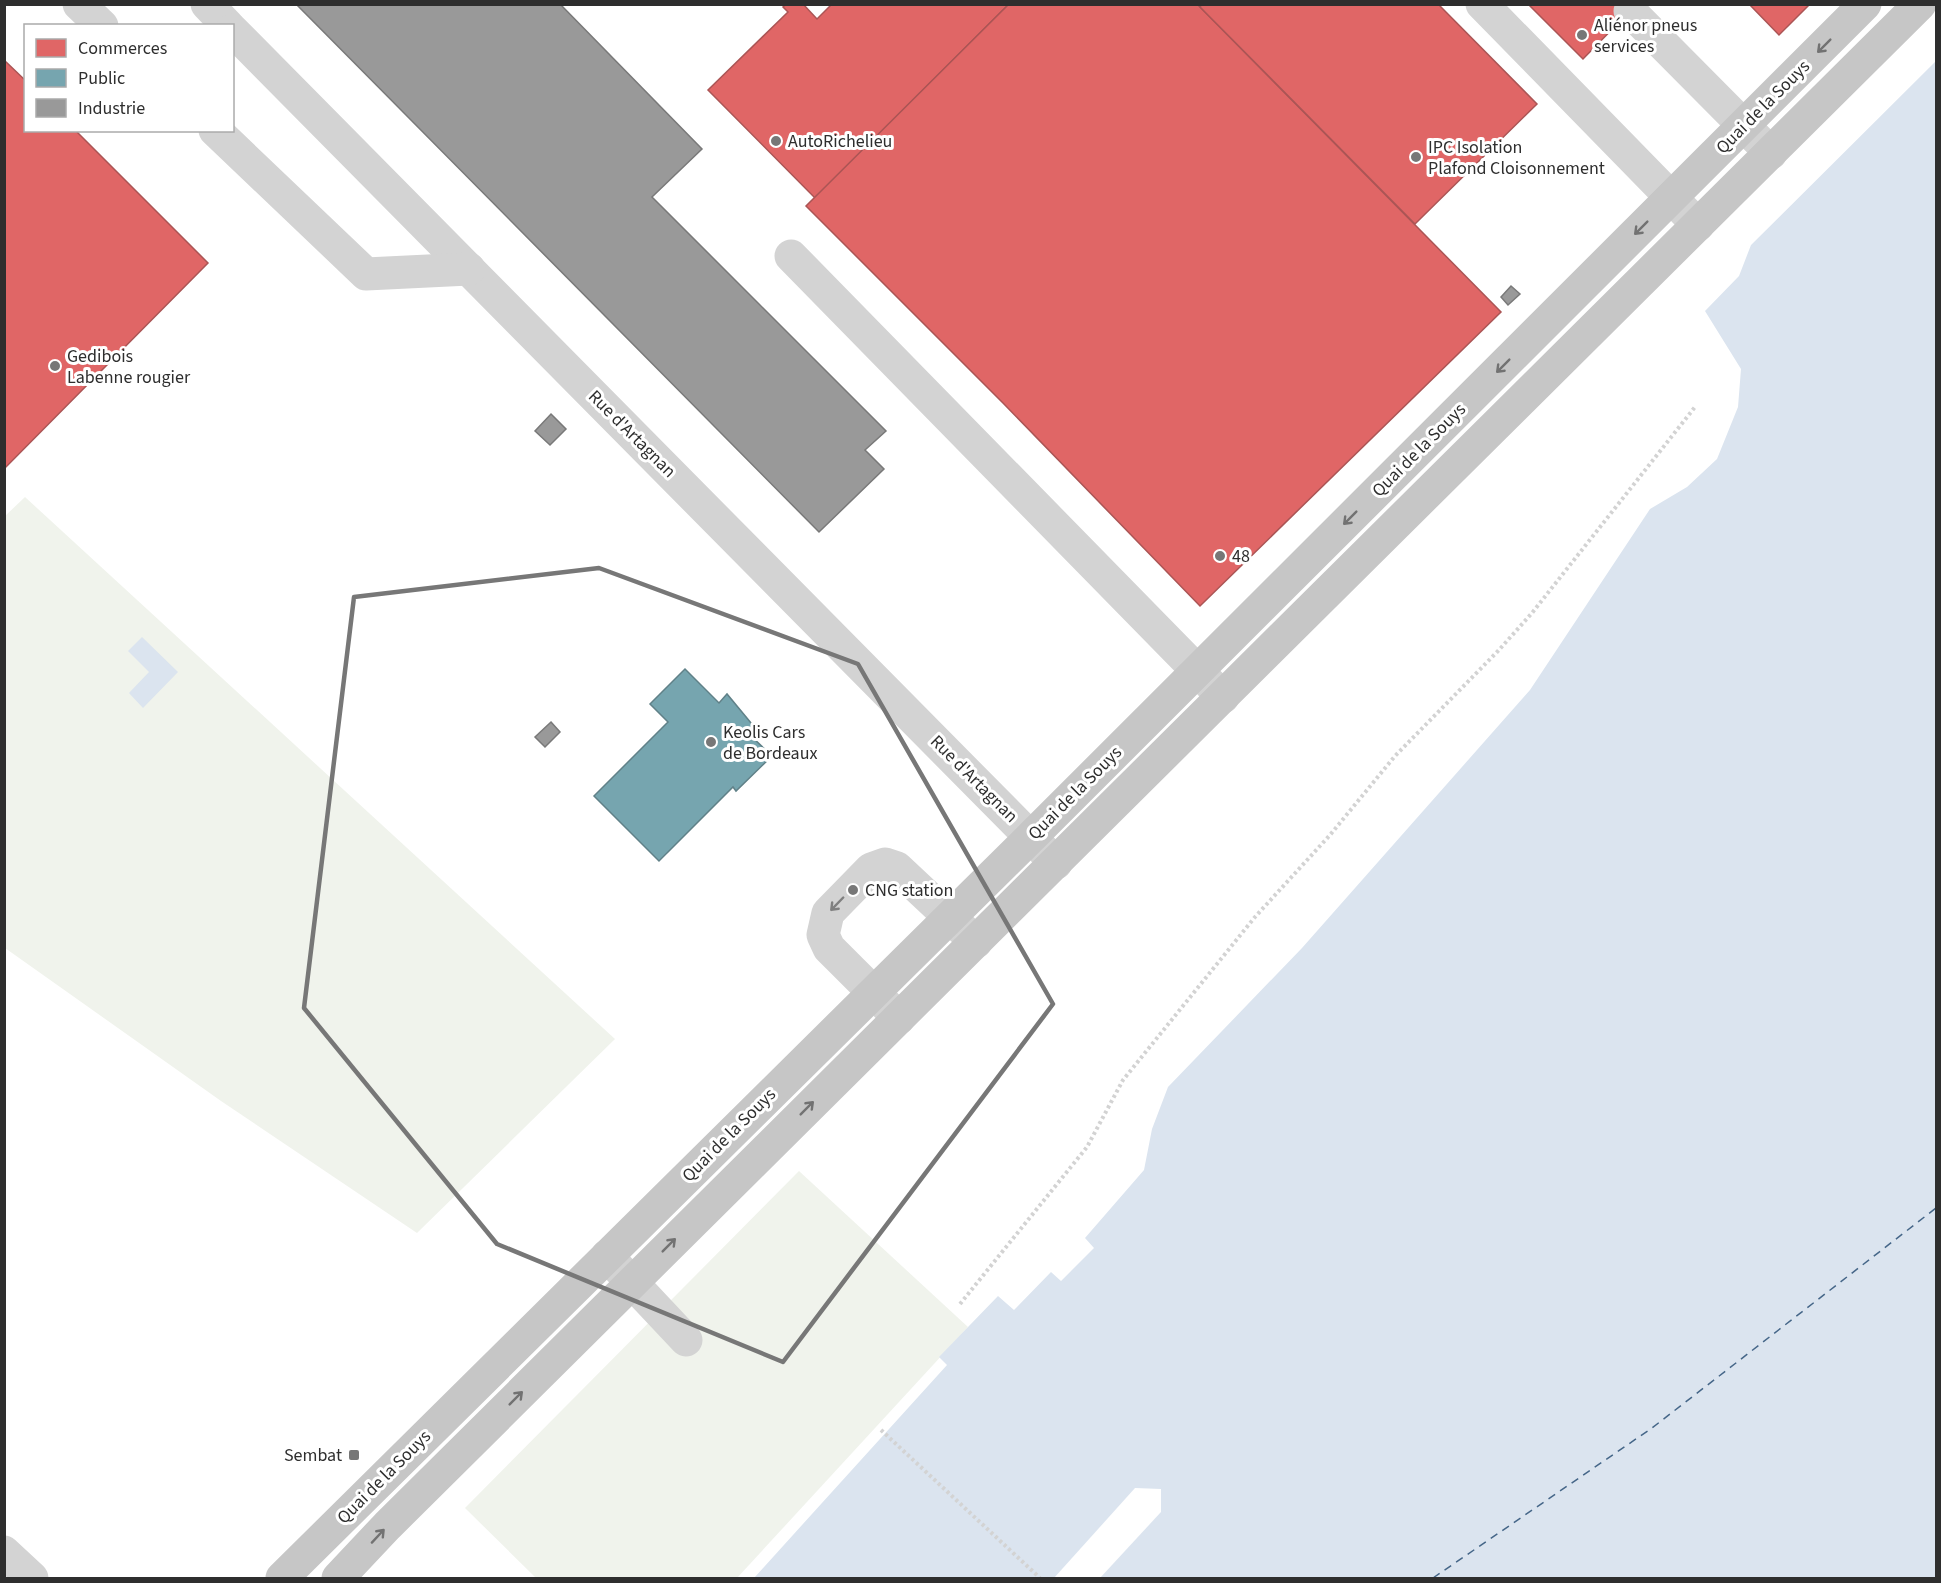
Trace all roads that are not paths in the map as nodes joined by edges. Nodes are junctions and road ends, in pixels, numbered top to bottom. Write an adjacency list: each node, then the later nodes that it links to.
1 (79, 4): 7 (street)
2 (207, 4): 8 (street)
3 (1482, 4): 13 (street)
4 (1865, 4): 10 (main road, Quai de la Souys, one-way to 10)
5 (1920, 4): 12 (main road, Quai de la Souys)
6 (1630, 11): 10 (street)
7 (100, 24)
8 (226, 24)
9 (234, 32): 16 (street, Rue d'Artagnan)
10 (1744, 126): 12 (street); 13 (main road, Quai de la Souys)
11 (217, 132): 16 (street)
12 (1771, 153): 14 (main road, Quai de la Souys)
13 (1672, 198): 14 (street); 17 (main road, Quai de la Souys, one-way to 17)
14 (1698, 225): 18 (main road, Quai de la Souys)
15 (791, 256): 17 (street)
16 (469, 269): 19 (street, Rue d'Artagnan)
17 (1197, 670): 18 (street); 19 (main road, Quai de la Souys)
18 (1223, 697): 20 (main road, Quai de la Souys)
19 (1031, 837): 20 (street, Rue d'Artagnan); 21 (main road, Quai de la Souys)
20 (1056, 863): 22 (main road, Quai de la Souys)
21 (950, 917): 22 (street); 23 (main road, Quai de la Souys); 23 (street, one-way to 23)
22 (976, 942): 24 (main road, Quai de la Souys)
23 (874, 992): 24 (street); 25 (main road, Quai de la Souys)
24 (899, 1018): 26 (main road, Quai de la Souys, one-way to 24)
25 (607, 1256): 26 (street); 28 (main road, Quai de la Souys)
26 (633, 1281): 27 (street); 30 (main road, Quai de la Souys, one-way to 26)
27 (686, 1340)
28 (327, 1533): 30 (street); 32 (main road, Quai de la Souys)
29 (4, 1552): 31 (street)
30 (347, 1569)
31 (32, 1578)
32 (282, 1578)

